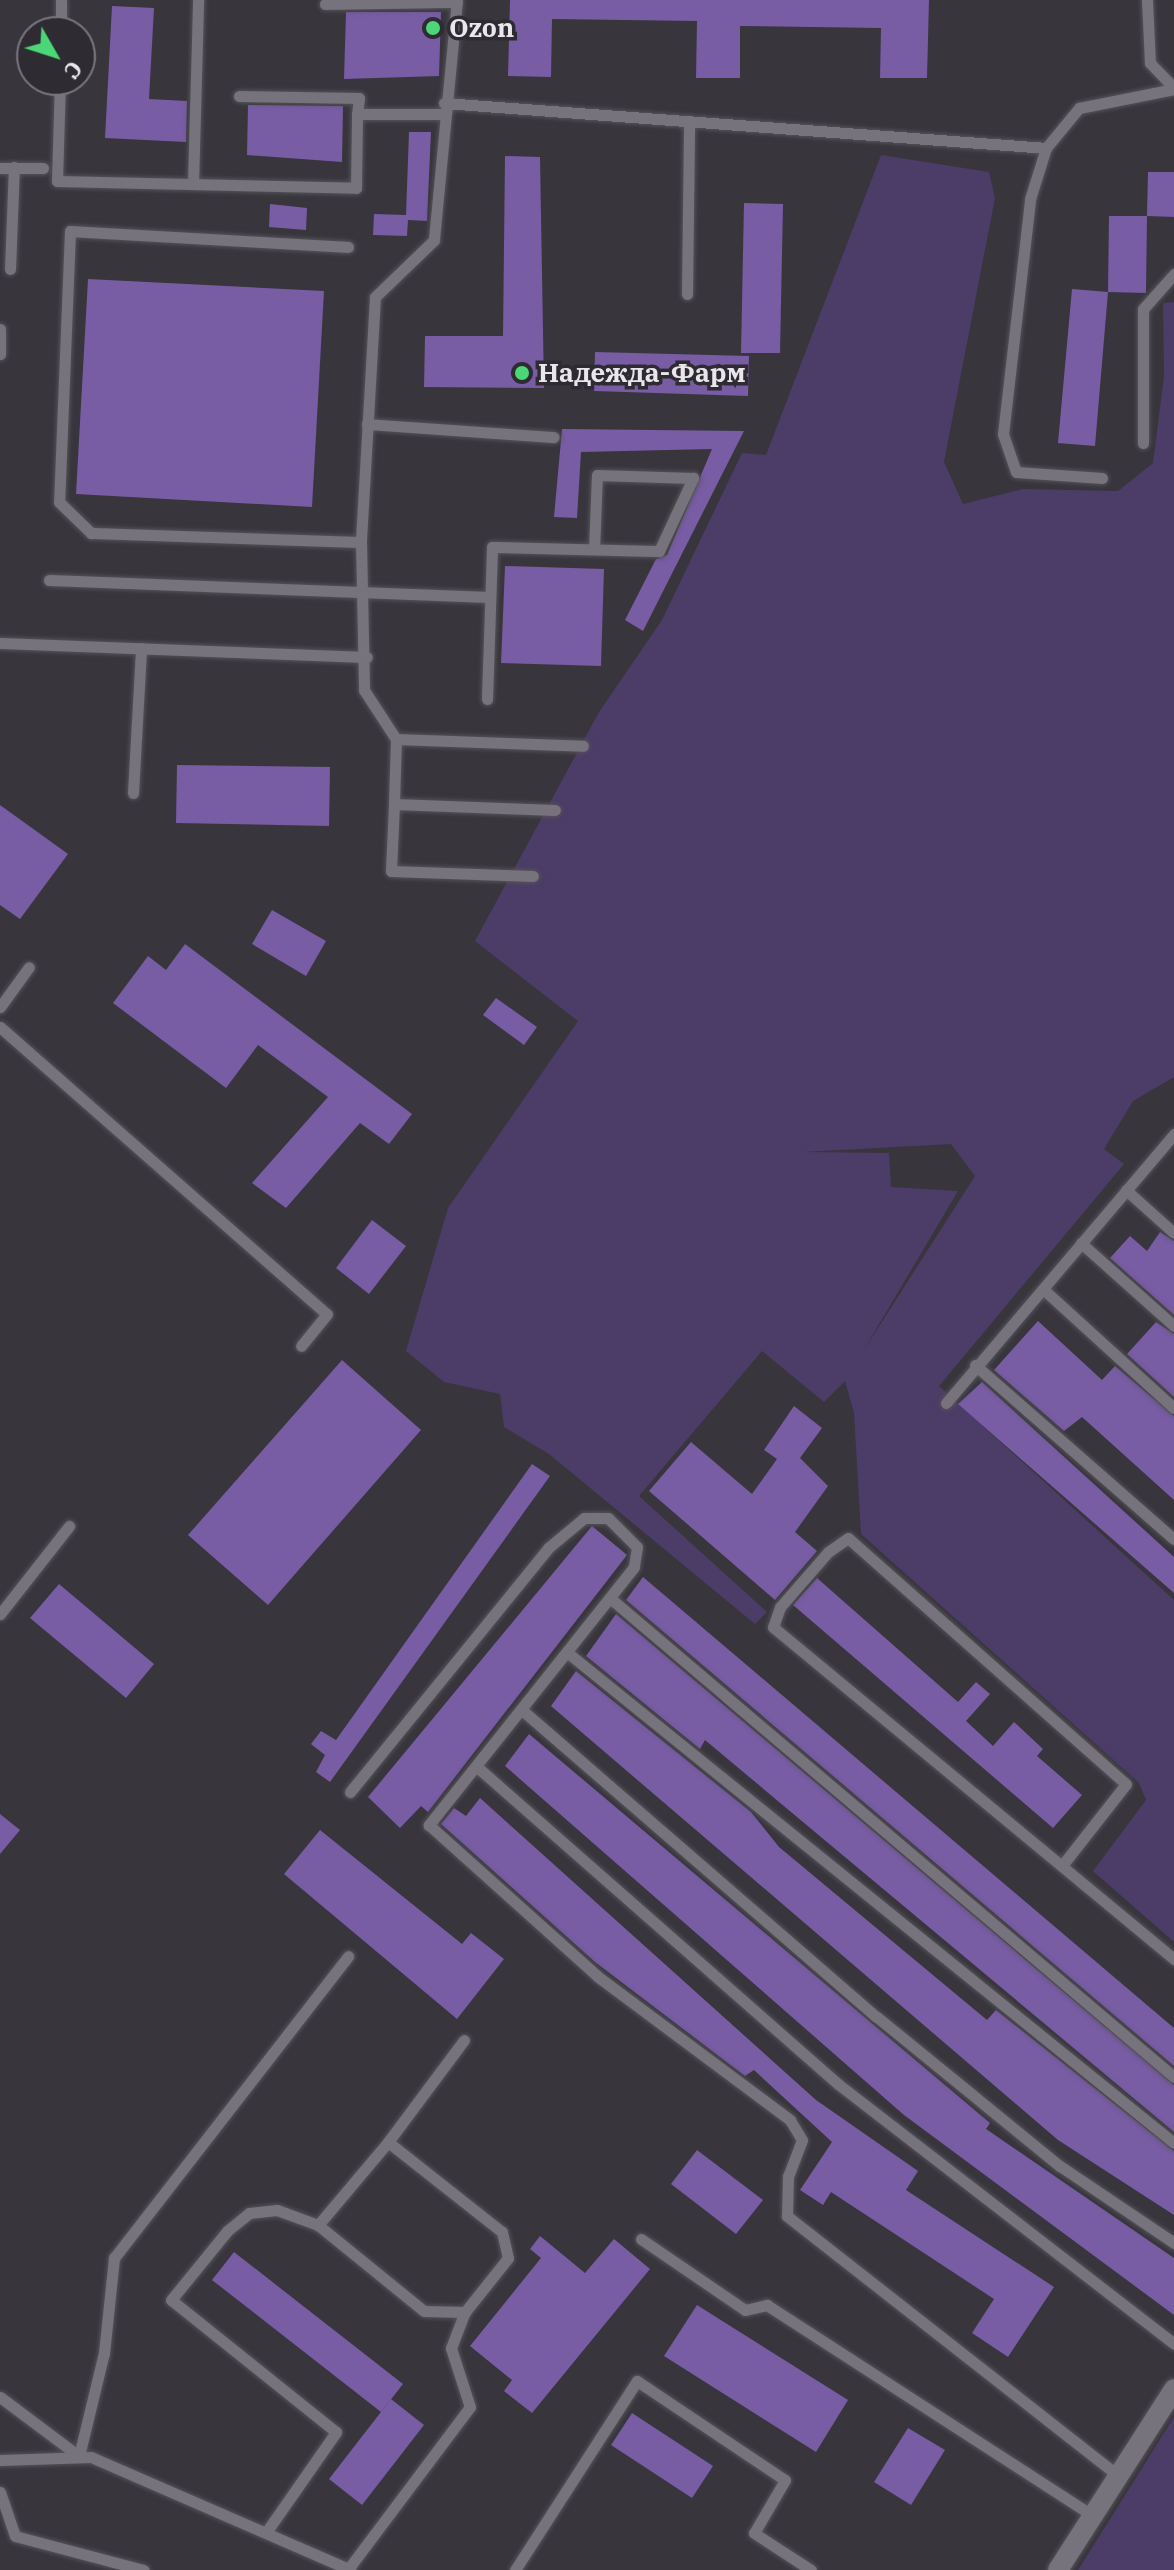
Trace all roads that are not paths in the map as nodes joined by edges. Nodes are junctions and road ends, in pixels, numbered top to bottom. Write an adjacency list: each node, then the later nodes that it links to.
1 (198, 0): 15 (lane)
2 (1147, 0): 5 (lane)
3 (457, 1): 4 (lane); 8 (lane)
4 (325, 4)
5 (1174, 88): 11 (lane)
6 (60, 96): 15 (lane)
7 (239, 96): 9 (lane)
8 (444, 108): 9 (lane); 10 (lane); 22 (lane)
9 (357, 114): 15 (lane)
10 (689, 125): 11 (lane); 19 (lane)
11 (1046, 148): 25 (lane)
12 (14, 167): 13 (lane); 14 (lane); 17 (lane)
13 (0, 168)
14 (43, 168)
15 (193, 184)
16 (348, 247): 26 (lane)
17 (10, 269)
18 (1174, 274): 24 (lane)
19 (687, 294)
20 (0, 329): 21 (lane)
21 (0, 354)
22 (367, 424): 23 (lane); 26 (lane)
23 (554, 437)
24 (1143, 443)
25 (1102, 478)
26 (361, 542): 29 (lane)
27 (594, 549): 27 (lane); 30 (lane)
28 (49, 580): 29 (lane)
29 (364, 588): 30 (lane); 33 (lane)
30 (490, 597): 34 (lane)
31 (0, 643): 32 (lane)
32 (141, 648): 33 (lane); 37 (lane)
33 (367, 657): 35 (lane)
34 (487, 699)
35 (396, 739): 36 (lane); 38 (lane)
36 (583, 746)
37 (133, 793)
38 (394, 804): 39 (lane); 40 (lane)
39 (555, 810)
40 (533, 876)
41 (29, 967): 42 (lane)
42 (0, 1007)
43 (0, 1027): 50 (lane)
44 (1172, 1139): 45 (lane)
45 (1126, 1190): 46 (lane); 47 (lane)
46 (1174, 1233)
47 (1081, 1243): 48 (lane); 49 (lane)
48 (1043, 1289): 51 (lane); 53 (lane)
49 (1174, 1326)
50 (301, 1346)
51 (975, 1365): 52 (lane); 55 (lane)
52 (946, 1403)
53 (1174, 1408)
54 (69, 1526): 57 (lane)
55 (1174, 1539)
56 (610, 1598): 58 (lane); 61 (lane); 66 (lane)
57 (0, 1614)
58 (568, 1653): 59 (lane); 68 (lane)
59 (522, 1710): 60 (lane); 71 (lane)
60 (476, 1766): 73 (lane); 78 (lane)
61 (350, 1792)
62 (1064, 1863): 62 (lane); 64 (lane)
63 (348, 1956): 76 (lane)
64 (1174, 1959)
65 (464, 2040): 67 (lane)
66 (1174, 2077)
67 (388, 2142): 69 (lane); 72 (lane)
68 (1174, 2143)
69 (318, 2225): 72 (lane); 81 (lane)
70 (641, 2239): 80 (lane)
71 (1174, 2243)
72 (465, 2312): 82 (lane)
73 (1174, 2344)
74 (1174, 2389): 78 (street)
75 (0, 2397): 76 (lane)
76 (79, 2456): 77 (lane); 81 (lane)
77 (0, 2460)
78 (1118, 2476): 80 (street)
79 (0, 2492): 83 (lane)
80 (1093, 2516): 86 (street)
81 (267, 2531): 82 (lane)
82 (350, 2569)
83 (144, 2570)
84 (515, 2570): 85 (lane)
85 (811, 2570)
86 (1058, 2570)

